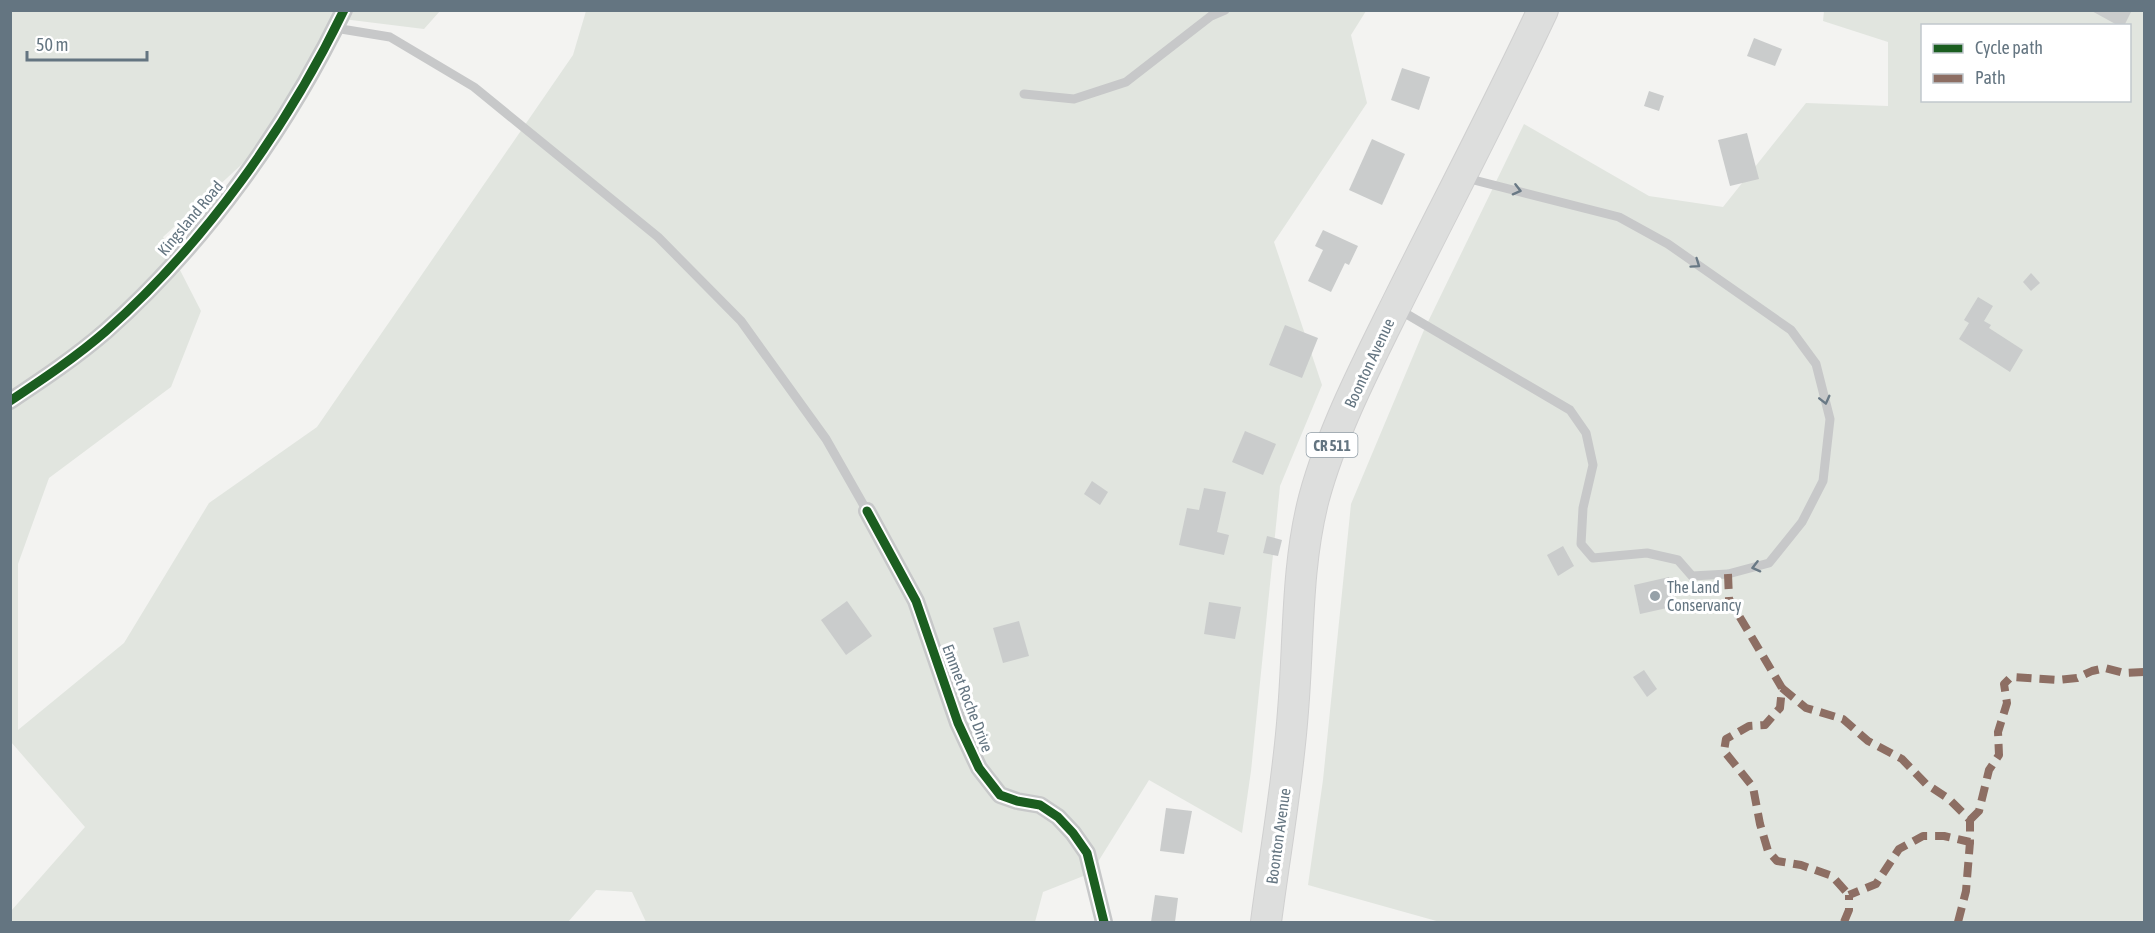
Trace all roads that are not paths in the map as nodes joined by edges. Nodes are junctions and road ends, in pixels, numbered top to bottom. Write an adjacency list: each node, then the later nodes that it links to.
1 (344, 10): 4 (street, Kingsland Road)
2 (1225, 10): 5 (lane)
3 (1543, 10): 6 (main road, Boonton Avenue / CR 511)
4 (335, 28): 8 (street, Kingsland Road); 9 (lane)
5 (1024, 94)
6 (1461, 176): 7 (main road, Boonton Avenue / CR 511); 7 (lane, one-way to 7)
7 (1395, 308): 11 (main road, Boonton Avenue / CR 511)
8 (10, 401)
9 (867, 511): 10 (street, Emmet Roche Drive)
10 (1104, 922)
11 (1266, 922)

